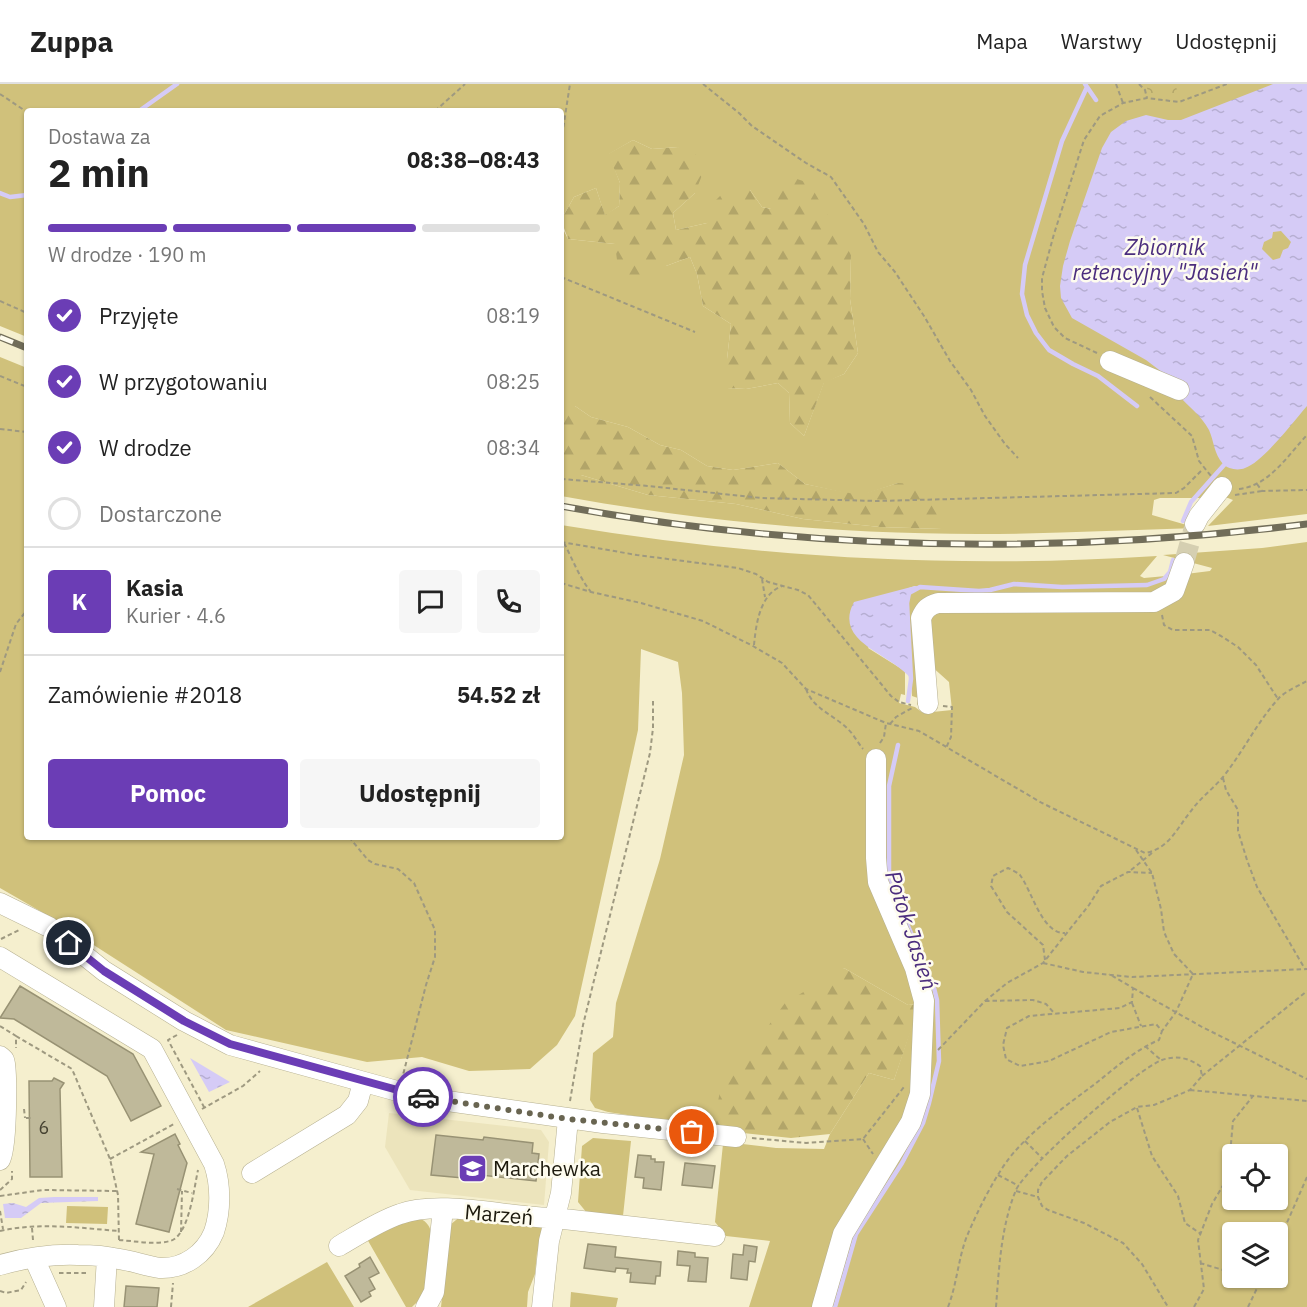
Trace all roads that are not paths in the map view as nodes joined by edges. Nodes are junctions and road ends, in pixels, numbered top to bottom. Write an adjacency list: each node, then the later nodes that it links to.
1 (1110, 361): 2 (street)
2 (1179, 390)
3 (1221, 489): 4 (street)
4 (1195, 524)
5 (1184, 563): 6 (street)
6 (927, 704)
7 (876, 759): 27 (street)
8 (0, 903): 11 (street)
9 (1, 948): 21 (street)
10 (0, 1056): 14 (street)
11 (363, 1082): 12 (street); 15 (street)
12 (568, 1119): 13 (street); 17 (street)
13 (736, 1137)
14 (0, 1160)
15 (252, 1173)
16 (443, 1209): 17 (street, Marzeń); 19 (street, Marzeń); 25 (street, Marzeń)
17 (555, 1218): 18 (street, Marzeń); 26 (street)
18 (715, 1236)
19 (339, 1246)
20 (34, 1248): 21 (street); 22 (street); 23 (street)
21 (107, 1257): 24 (street)
22 (0, 1265)
23 (56, 1307)
24 (104, 1307)
25 (426, 1307)
26 (542, 1307)
27 (822, 1307)

